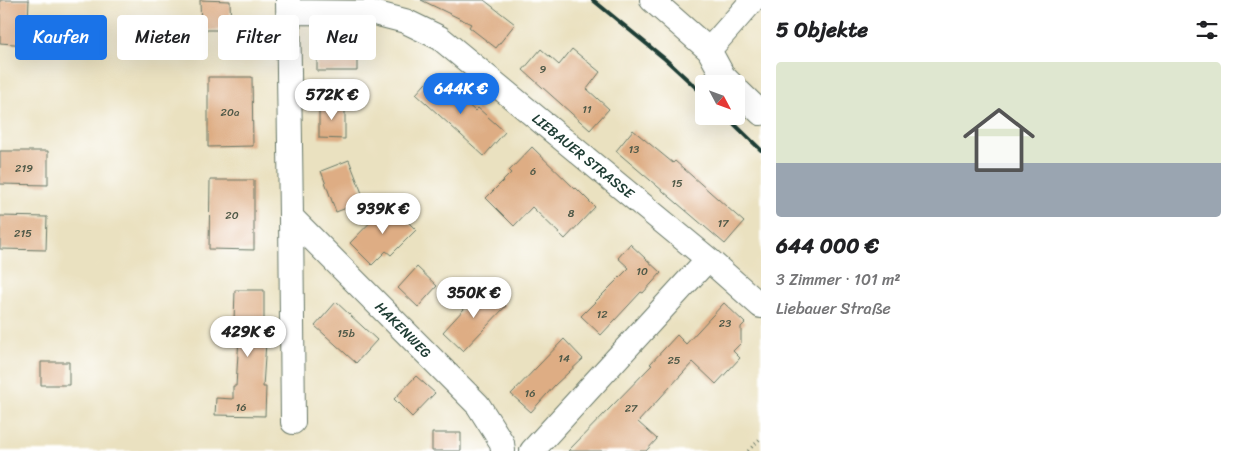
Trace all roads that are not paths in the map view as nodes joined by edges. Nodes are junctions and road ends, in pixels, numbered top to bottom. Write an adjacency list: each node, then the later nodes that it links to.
1 (652, 0): 4 (street)
2 (753, 0): 4 (street)
3 (289, 6): 8 (street); 9 (street, LIEBAUER STRASSE)
4 (709, 50): 5 (street)
5 (722, 75)
6 (745, 98): 7 (street)
7 (761, 113)
8 (291, 217): 11 (street); 12 (street, HAKENWEG)
9 (708, 259): 10 (street, LIEBAUER STRASSE); 13 (street)
10 (761, 306)
11 (293, 422)
12 (502, 451)
13 (532, 451)

